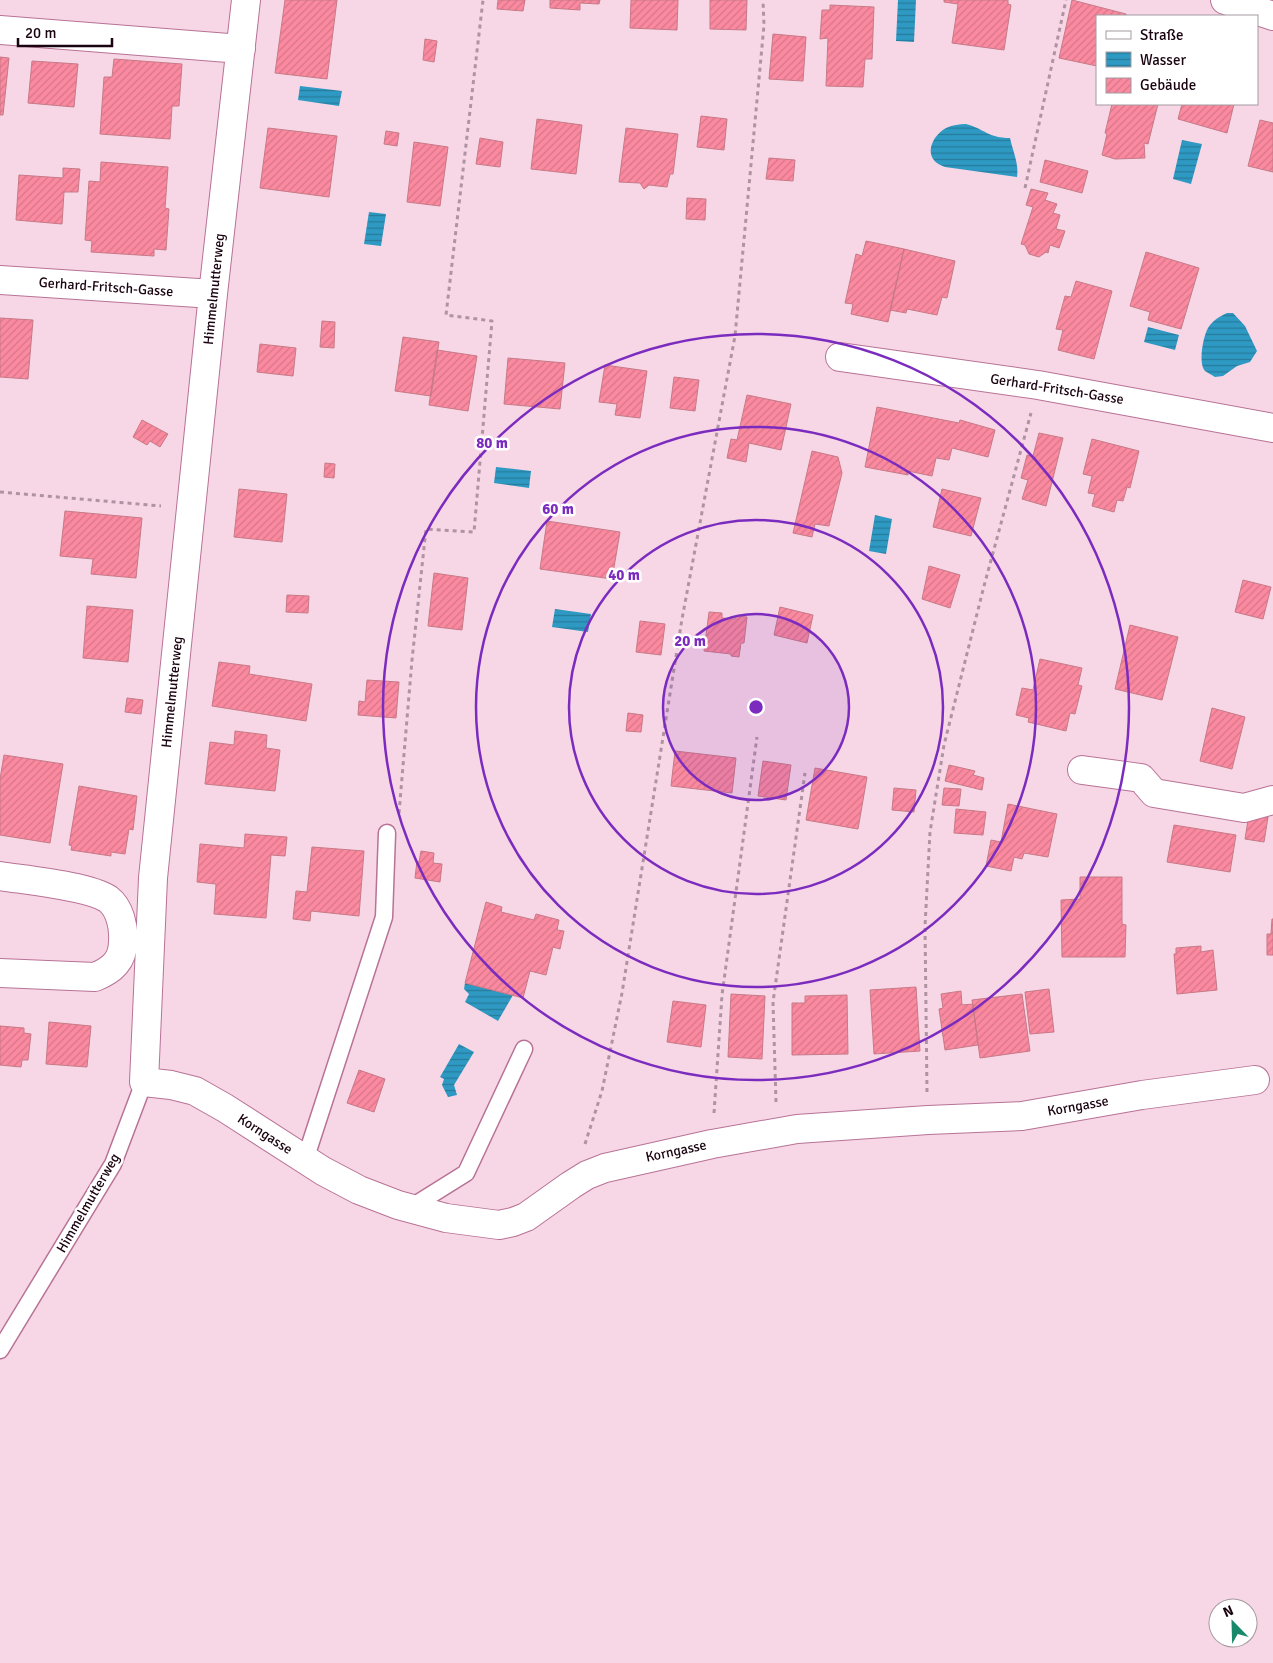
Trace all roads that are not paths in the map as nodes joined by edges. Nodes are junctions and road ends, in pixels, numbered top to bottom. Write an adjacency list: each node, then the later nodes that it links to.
1 (246, 0): 5 (street, Himmelmutterweg)
2 (1225, 0): 3 (street)
3 (1273, 16)
4 (0, 30): 5 (street)
5 (241, 49): 7 (street, Himmelmutterweg)
6 (0, 280): 7 (street, Gerhard-Fritsch-Gasse)
7 (213, 294): 17 (street, Himmelmutterweg)
8 (840, 357): 9 (street, Gerhard-Fritsch-Gasse)
9 (1273, 428)
10 (1082, 770): 11 (street)
11 (1273, 800)
12 (387, 833): 18 (lane)
13 (0, 876): 14 (street)
14 (0, 973)
15 (524, 1049): 19 (lane)
16 (1255, 1080): 19 (street, Korngasse)
17 (144, 1082): 18 (street, Korngasse); 20 (lane, Himmelmutterweg)
18 (306, 1160): 19 (street, Korngasse)
19 (410, 1208)
20 (0, 1350)

